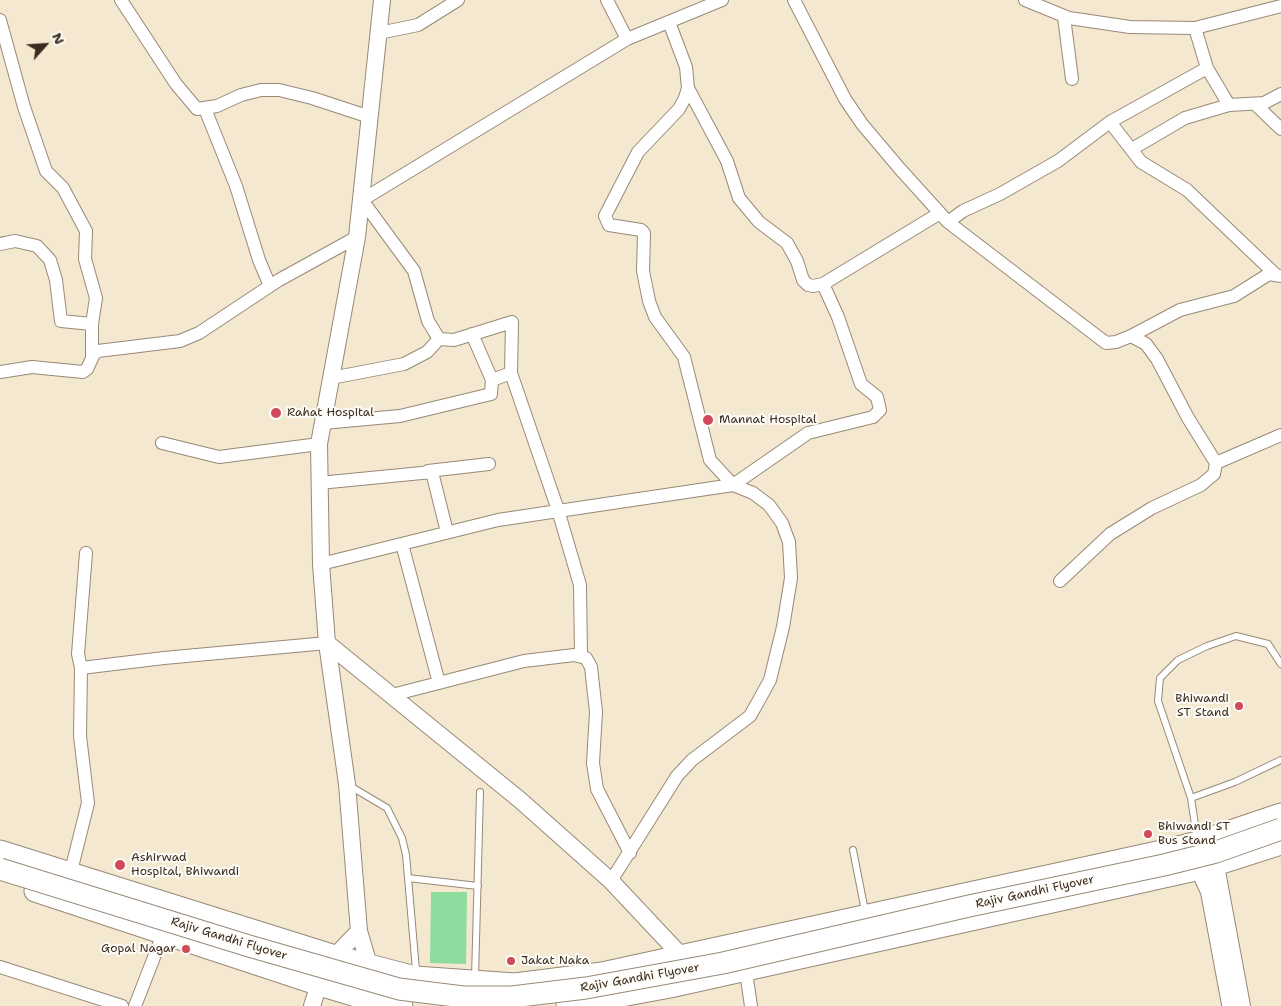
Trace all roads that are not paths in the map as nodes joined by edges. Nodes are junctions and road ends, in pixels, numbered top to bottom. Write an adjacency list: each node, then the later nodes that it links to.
1 (121, 0): 21 (street)
2 (382, 0): 13 (street)
3 (458, 0): 13 (street)
4 (606, 0): 14 (street)
5 (722, 0): 11 (street)
6 (794, 0): 27 (street)
7 (1025, 0): 9 (street)
8 (1281, 6): 12 (street)
9 (1064, 17): 12 (street); 16 (street)
10 (0, 20): 33 (street)
11 (669, 22): 14 (street); 17 (street)
12 (1195, 28): 15 (street)
13 (379, 33): 22 (street)
14 (627, 39): 26 (street)
15 (1207, 68): 20 (street); 23 (street)
16 (1072, 80)
17 (688, 88): 31 (street); 50 (street)
18 (1281, 94): 19 (street)
19 (1255, 104): 20 (street); 24 (street)
20 (1229, 105): 25 (street)
21 (205, 109): 22 (street); 32 (street)
22 (370, 117): 26 (street)
23 (1110, 122): 25 (street); 27 (street)
24 (1281, 129)
25 (1132, 149): 30 (street)
26 (362, 200): 28 (street); 36 (street)
27 (944, 218): 31 (street); 35 (street)
28 (357, 237): 32 (street); 40 (street)
29 (0, 244): 33 (street)
30 (1278, 275): 35 (street)
31 (823, 284): 50 (street)
32 (270, 286): 37 (street)
33 (92, 324): 37 (street)
34 (472, 334): 36 (street); 39 (street); 41 (street)
35 (1131, 336): 46 (street)
36 (439, 339): 40 (street)
37 (92, 356): 38 (street)
38 (0, 372)
39 (511, 372): 41 (street); 51 (street)
40 (331, 378): 42 (street)
41 (492, 380): 42 (street)
42 (323, 423): 45 (street)
43 (1281, 435): 46 (street)
44 (162, 443): 45 (street)
45 (319, 444): 49 (street)
46 (1216, 463): 56 (street)
47 (489, 464): 48 (street)
48 (428, 471): 49 (street); 52 (street)
49 (319, 483): 55 (street)
50 (733, 485): 51 (street); 73 (street)
51 (558, 510): 52 (street); 58 (street)
52 (447, 532): 53 (street)
53 (402, 544): 55 (street); 61 (street)
54 (86, 552): 60 (street)
55 (320, 564): 57 (street)
56 (1060, 582)
57 (327, 644): 60 (street); 62 (street); 64 (street)
58 (580, 655): 61 (street); 73 (street)
59 (1281, 664): 66 (lane)
60 (81, 668): 76 (street)
61 (439, 683): 62 (street)
62 (392, 695): 79 (street)
63 (1281, 760): 66 (lane)
64 (347, 784): 77 (lane); 84 (street)
65 (480, 792): 80 (lane)
66 (1191, 798): 69 (lane)
67 (1281, 814): 69 (highway)
68 (1281, 829): 75 (highway, Rajiv Gandhi Flyover, bridge)
69 (1198, 842): 74 (street); 83 (highway)
70 (1281, 844): 74 (highway)
71 (852, 850): 83 (lane)
72 (0, 851): 76 (highway)
73 (630, 853): 79 (street)
74 (1207, 867): 91 (highway); 104 (street); 105 (street)
75 (0, 869)
76 (71, 874): 81 (street); 82 (highway)
77 (408, 878): 80 (lane); 92 (lane)
78 (0, 880): 81 (highway)
79 (611, 882): 88 (street)
80 (478, 886): 94 (lane)
81 (61, 899): 85 (highway)
82 (174, 906): 85 (street); 87 (highway)
83 (866, 915): 86 (highway)
84 (359, 931): 87 (street); 89 (street)
85 (164, 932): 95 (highway); 98 (street)
86 (742, 942): 88 (highway); 91 (street)
87 (335, 956): 89 (highway); 95 (street)
88 (682, 956): 93 (street); 94 (highway)
89 (369, 965): 92 (highway); 96 (street)
90 (0, 967): 97 (street)
91 (746, 969): 93 (highway); 103 (street)
92 (414, 974): 94 (highway); 100 (street); 101 (street)
93 (703, 979): 102 (highway)
94 (475, 982)
95 (319, 984): 96 (highway); 99 (street)
96 (356, 996): 100 (highway)
97 (122, 1006)
98 (135, 1006)
99 (312, 1006)
100 (403, 1006)
101 (418, 1006)
102 (567, 1006)
103 (751, 1006)
104 (1231, 1006)
105 (1242, 1006)

